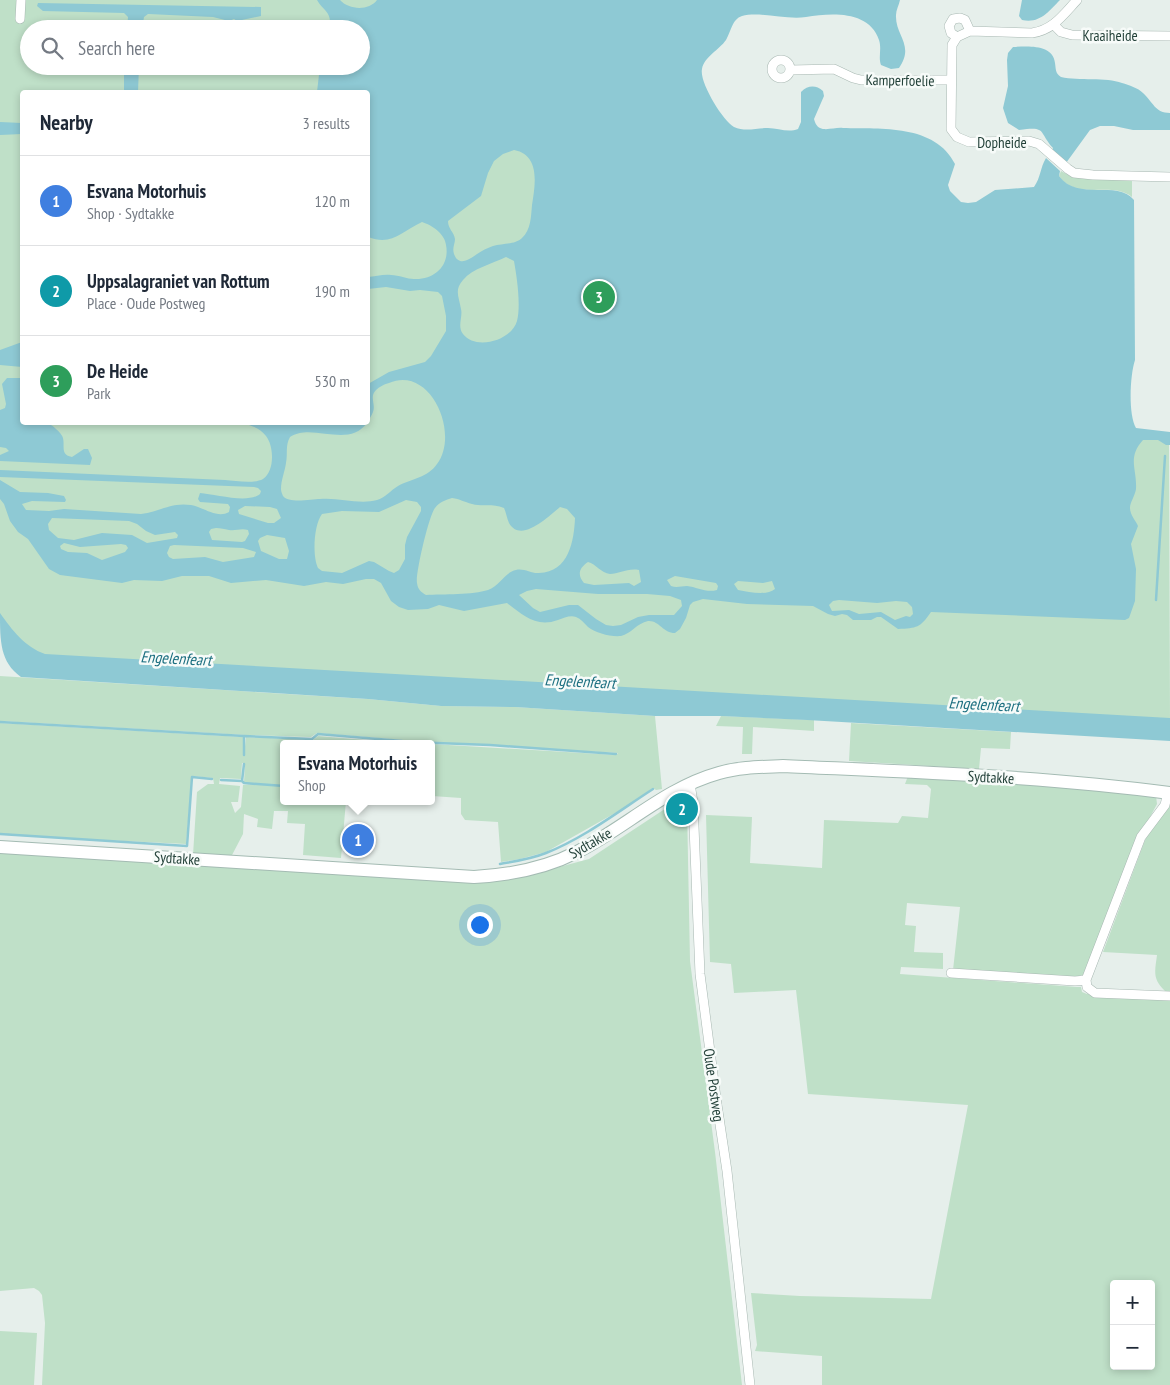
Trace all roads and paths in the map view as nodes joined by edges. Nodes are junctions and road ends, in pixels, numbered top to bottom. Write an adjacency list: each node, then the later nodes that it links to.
1 (21, 0): 3 (street)
2 (1077, 0): 4 (street)
3 (20, 19)
4 (1054, 25): 5 (street); 6 (street, Kraaiheide)
5 (970, 31): 7 (street); 7 (street, Dopheide)
6 (1170, 36)
7 (957, 37): 9 (street, Dopheide)
8 (791, 70): 9 (street, Kamperfoelie)
9 (951, 80): 10 (street, Dopheide)
10 (1170, 177)
11 (690, 784): 12 (street, Sydtakke); 13 (street, Sydtakke); 17 (street, Oude Postweg)
12 (1169, 792): 15 (street, Sydtakke)
13 (0, 846)
14 (951, 973): 15 (street)
15 (1086, 980): 16 (street)
16 (1170, 996)
17 (750, 1385)

